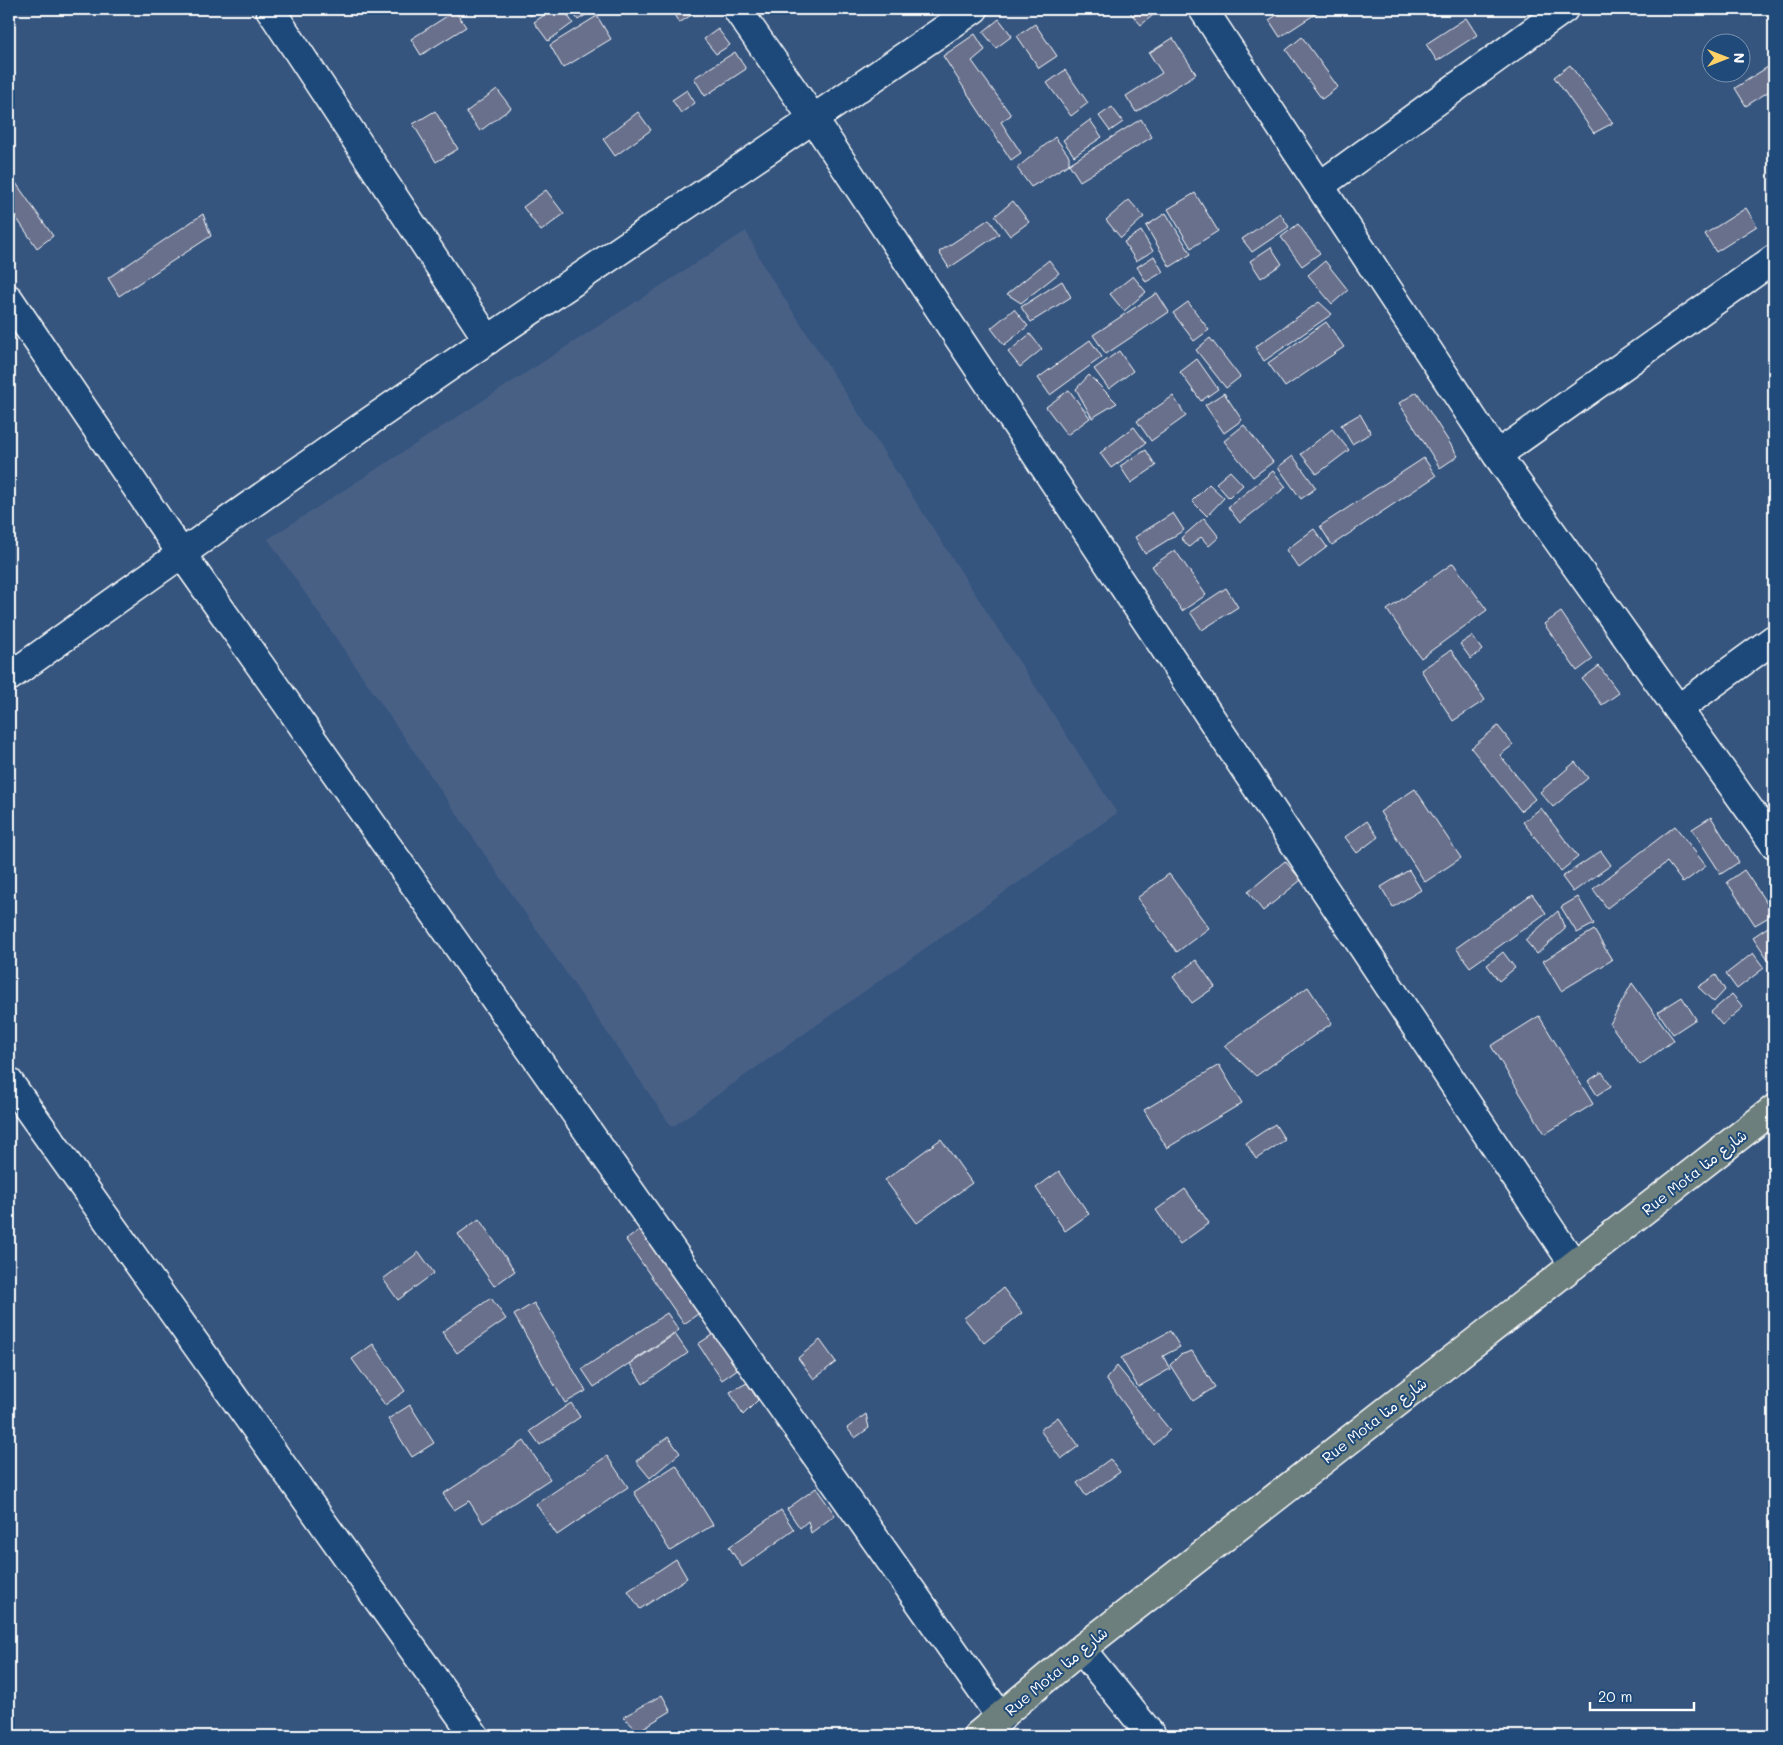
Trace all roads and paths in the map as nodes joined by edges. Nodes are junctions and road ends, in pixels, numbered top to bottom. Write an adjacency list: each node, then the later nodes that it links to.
1 (270, 9): 10 (street)
2 (737, 9): 6 (street)
3 (974, 9): 6 (street)
4 (1203, 9): 7 (street)
5 (1564, 9): 7 (street)
6 (814, 120): 10 (street); 19 (street)
7 (1321, 185): 11 (street)
8 (1774, 259): 11 (street)
9 (9, 299): 12 (street)
10 (488, 340): 12 (street)
11 (1497, 455): 15 (street)
12 (181, 553): 14 (street); 21 (street)
13 (1774, 639): 15 (street)
14 (9, 676)
15 (1678, 709): 16 (street)
16 (1774, 844)
17 (9, 1082): 22 (street)
18 (1774, 1109): 19 (highway, Rue Mota شارع متا)
19 (1574, 1265): 20 (highway, Rue Mota شارع متا)
20 (1081, 1649): 21 (highway, Rue Mota شارع متا); 24 (street)
21 (1001, 1718): 23 (highway, Rue Mota شارع متا)
22 (475, 1736)
23 (977, 1736)
24 (1152, 1736)

